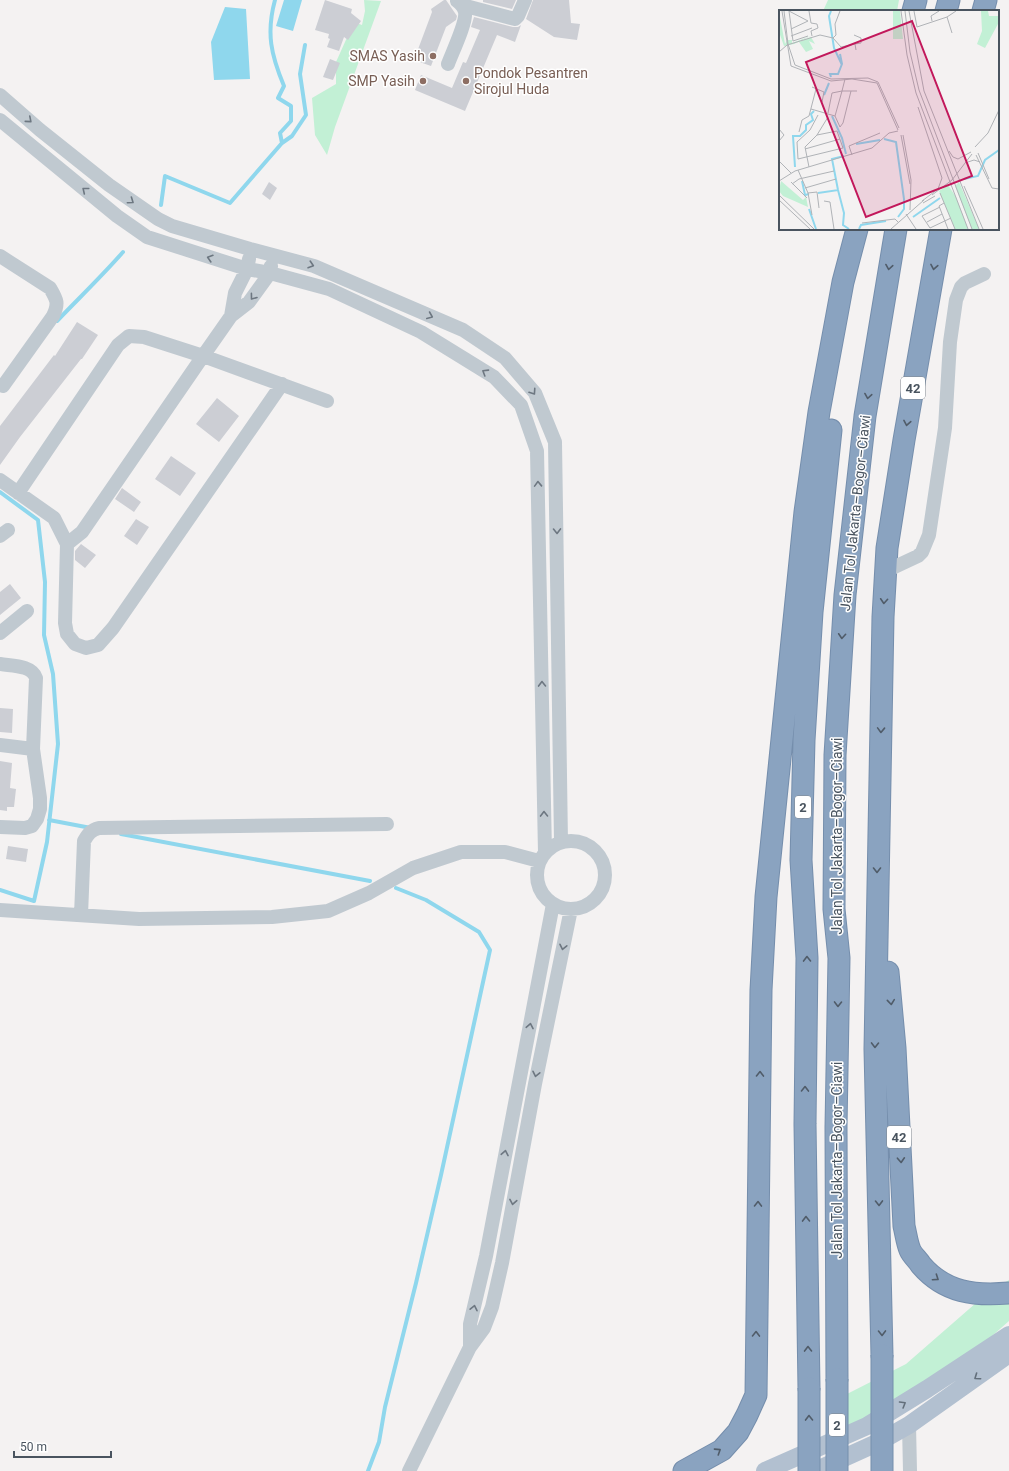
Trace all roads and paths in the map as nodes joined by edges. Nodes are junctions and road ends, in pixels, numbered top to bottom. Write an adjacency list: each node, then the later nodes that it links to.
1 (525, 0): 5 (street)
2 (916, 0): 6 (highway)
3 (949, 0): 7 (highway)
4 (986, 0): 8 (highway)
5 (458, 3): 9 (street)
6 (913, 10)
7 (946, 10)
8 (983, 10)
9 (448, 64)
10 (0, 95): 12 (street, one-way to 12)
11 (0, 120): 17 (street, one-way to 11)
12 (172, 226): 17 (street); 18 (street)
13 (858, 230): 57 (highway, one-way to 13)
14 (864, 230): 59 (highway, 2, one-way to 14, bridge)
15 (896, 230): 61 (highway, Jalan Tol Jakarta–Bogor–Ciawi / 2, one-way to 61, bridge)
16 (941, 230): 34 (highway, 42, one-way to 34)
17 (166, 244): 21 (street, one-way to 17)
18 (250, 249): 19 (street); 21 (street)
19 (274, 254): 22 (street); 32 (street, one-way to 32)
20 (0, 256): 27 (street)
21 (247, 269): 22 (street); 24 (street)
22 (270, 273): 24 (street, one-way to 24); 31 (street, one-way to 22)
23 (984, 274): 35 (street)
24 (231, 316): 25 (street)
25 (203, 356): 26 (street); 30 (street); 33 (street)
26 (282, 384): 28 (street); 33 (street)
27 (4, 386)
28 (327, 400)
29 (0, 480): 30 (street)
30 (18, 493): 33 (street)
31 (539, 509): 32 (street); 45 (street, one-way to 31)
32 (556, 509): 44 (street, one-way to 44)
33 (67, 544)
34 (887, 548): 35 (street); 36 (highway, 42)
35 (915, 558): 36 (street)
36 (886, 571): 47 (highway, 42, one-way to 47)
37 (27, 611): 38 (street)
38 (0, 633)
39 (0, 664): 41 (street)
40 (0, 745): 41 (street)
41 (33, 749): 43 (street)
42 (387, 824): 50 (street)
43 (0, 827)
44 (561, 842): 45 (street); 48 (street)
45 (542, 857): 46 (street); 50 (street)
46 (553, 904): 48 (street); 53 (street, one-way to 46)
47 (878, 908): 51 (highway, 42, one-way to 51); 62 (highway, 42, one-way to 62, bridge)
48 (572, 909): 53 (street, one-way to 53)
49 (0, 910): 50 (street)
50 (81, 915)
51 (1009, 1293)
52 (1009, 1335): 58 (main road, one-way to 52)
53 (470, 1347): 56 (street)
54 (1009, 1354): 55 (main road, one-way to 55)
55 (909, 1425): 60 (main road); 63 (street)
56 (409, 1471)
57 (684, 1471)
58 (765, 1471)
59 (809, 1471)
60 (815, 1471)
61 (836, 1471)
62 (882, 1471)
63 (910, 1471)

